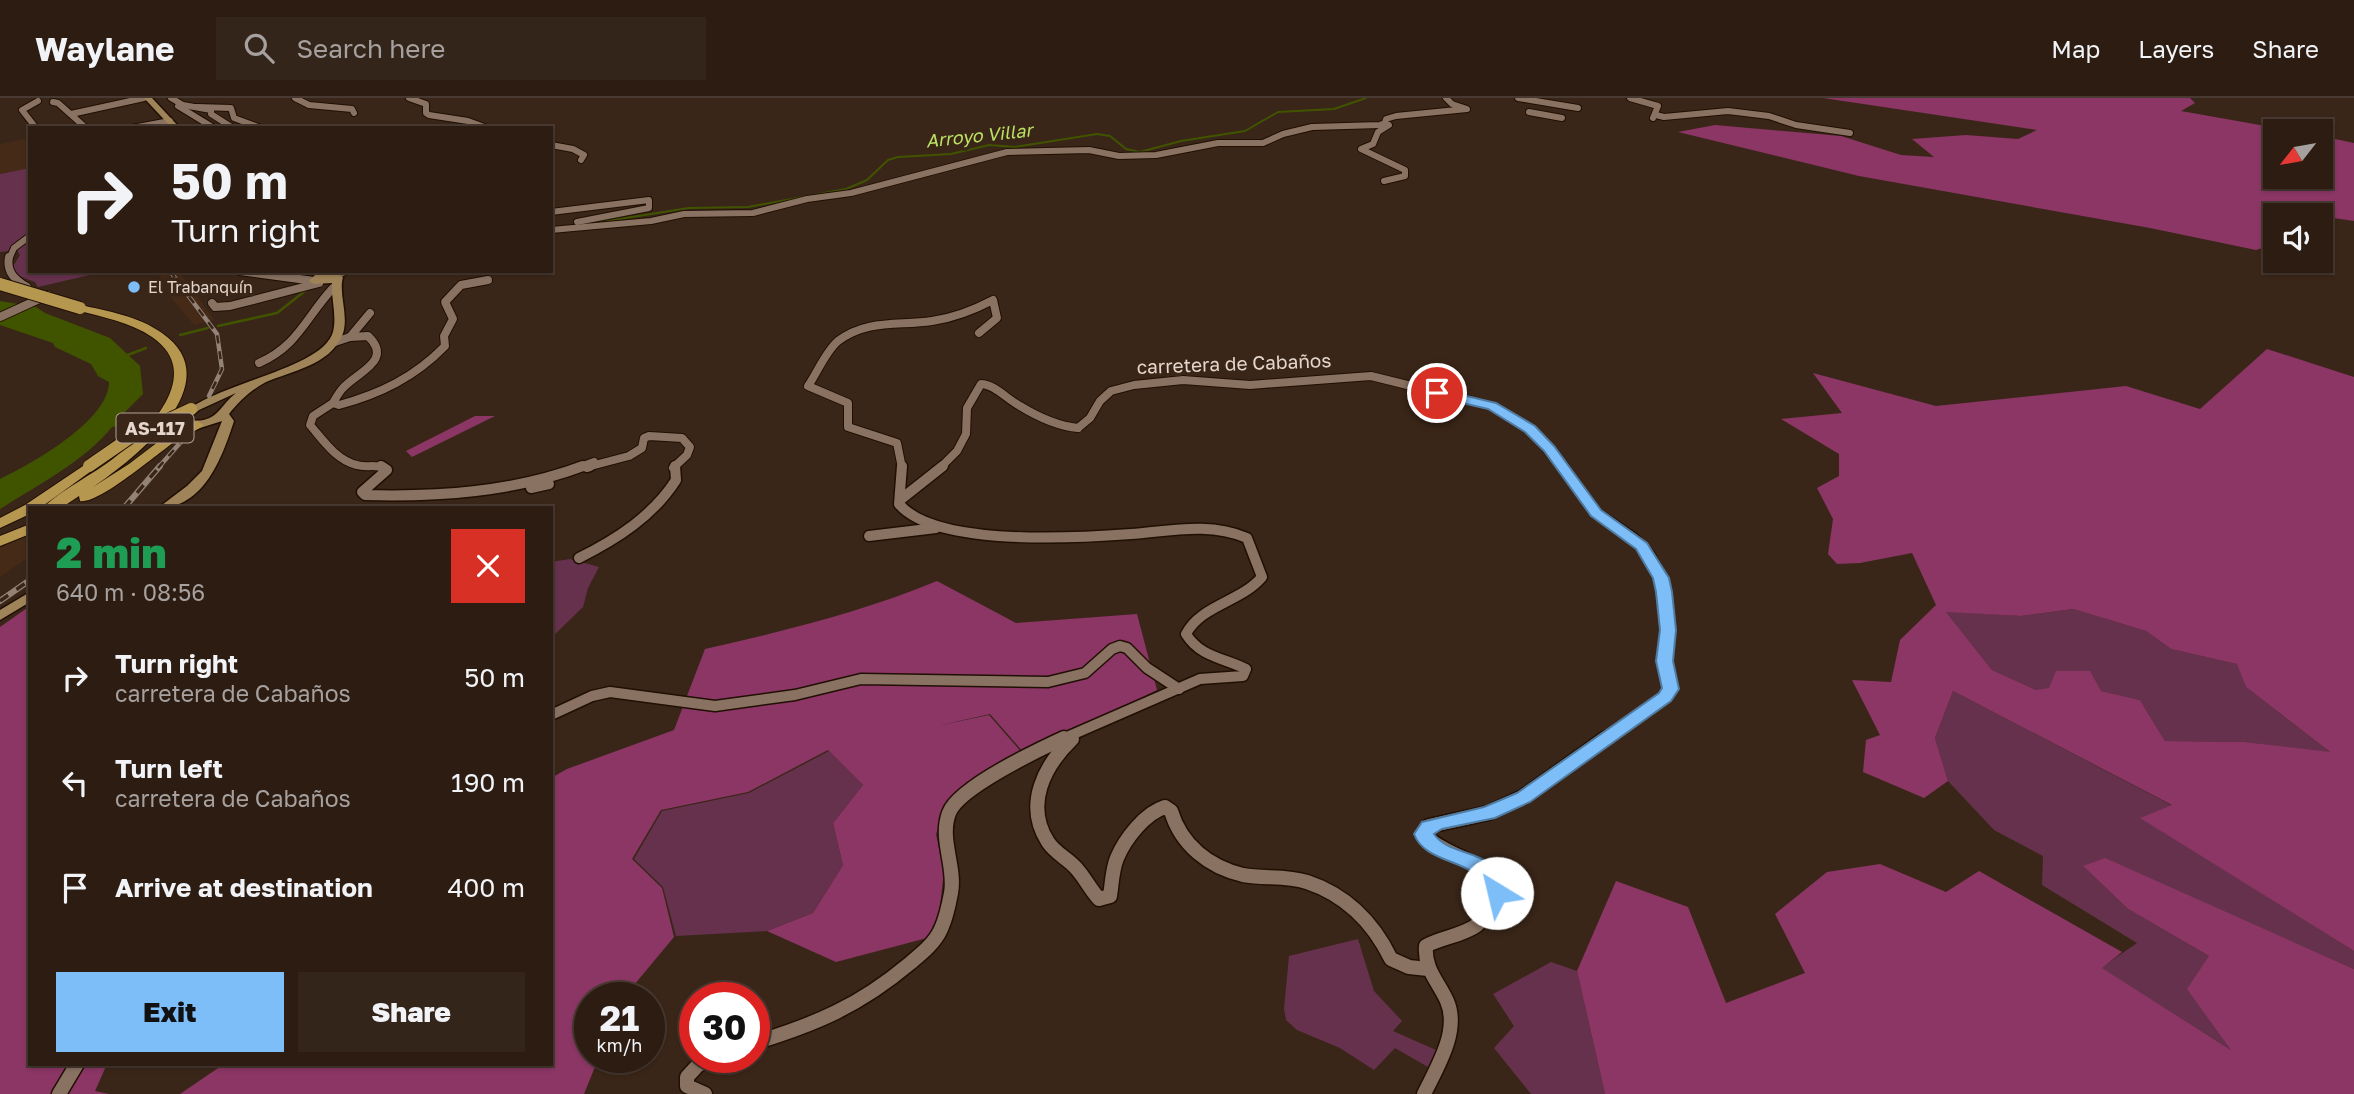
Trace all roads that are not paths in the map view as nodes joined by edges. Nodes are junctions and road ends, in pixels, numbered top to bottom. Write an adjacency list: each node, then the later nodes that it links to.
1 (118, 98): 12 (street)
2 (146, 98): 12 (street); 20 (street)
3 (171, 98): 14 (street); 23 (street)
4 (295, 98): 16 (street)
5 (1444, 98): 19 (street)
6 (1508, 98): 18 (street)
7 (1518, 98): 15 (street)
8 (1630, 98): 27 (street)
9 (412, 99): 26 (street)
10 (38, 100): 11 (street); 13 (street)
11 (55, 100): 13 (street); 17 (street)
12 (128, 102): 17 (street)
13 (30, 106): 21 (street)
14 (197, 107): 24 (street); 25 (street)
15 (1578, 108)
16 (354, 113)
17 (71, 114): 22 (street)
18 (1562, 118)
19 (1385, 123): 30 (street); 35 (street)
20 (173, 125)
21 (34, 126)
22 (84, 126)
23 (211, 126)
24 (230, 126)
25 (256, 126)
26 (482, 126)
27 (1850, 133)
28 (553, 145): 29 (street)
29 (581, 160)
30 (1384, 181)
31 (564, 211): 32 (street); 33 (street); 34 (street)
32 (553, 212)
33 (553, 219)
34 (553, 228)
35 (553, 229)
36 (28, 237): 43 (street)
37 (256, 273): 38 (street)
38 (328, 279): 41 (street); 46 (street); 47 (street)
39 (488, 280): 49 (street)
40 (0, 284): 59 (main road, AS-117, bridge)
41 (212, 303)
42 (370, 313): 45 (street)
43 (0, 317)
44 (979, 333): 57 (street)
45 (350, 337): 46 (street); 49 (street)
46 (332, 343): 48 (street)
47 (259, 363)
48 (259, 381): 50 (street); 51 (street)
49 (333, 403): 55 (street)
50 (189, 411): 51 (street); 52 (street); 58 (main road, AS-117, bridge)
51 (226, 413): 52 (street); 53 (street)
52 (201, 425): 53 (street); 60 (main road, AS-117)
53 (225, 431): 61 (street)
54 (594, 462): 55 (street)
55 (581, 468): 56 (street); 70 (street)
56 (531, 488)
57 (900, 500): 65 (street); 76 (street, carretera de Cabaños)
58 (33, 506)
59 (53, 506)
60 (71, 506)
61 (167, 506)
62 (28, 509): 64 (main road, AS-117)
63 (28, 520): 67 (main road)
64 (0, 524)
65 (940, 527): 68 (street); 73 (street)
66 (28, 529): 69 (main road)
67 (0, 533)
68 (869, 536)
69 (0, 542)
70 (579, 558)
71 (28, 597): 72 (street)
72 (0, 616)
73 (1179, 689): 74 (street); 75 (street)
74 (553, 714)
75 (1091, 727): 76 (street); 77 (street)
76 (1428, 969): 82 (street)
77 (770, 1038)
78 (76, 1066): 80 (street)
79 (691, 1073): 81 (street)
80 (59, 1094)
81 (705, 1094)
82 (1424, 1094)

